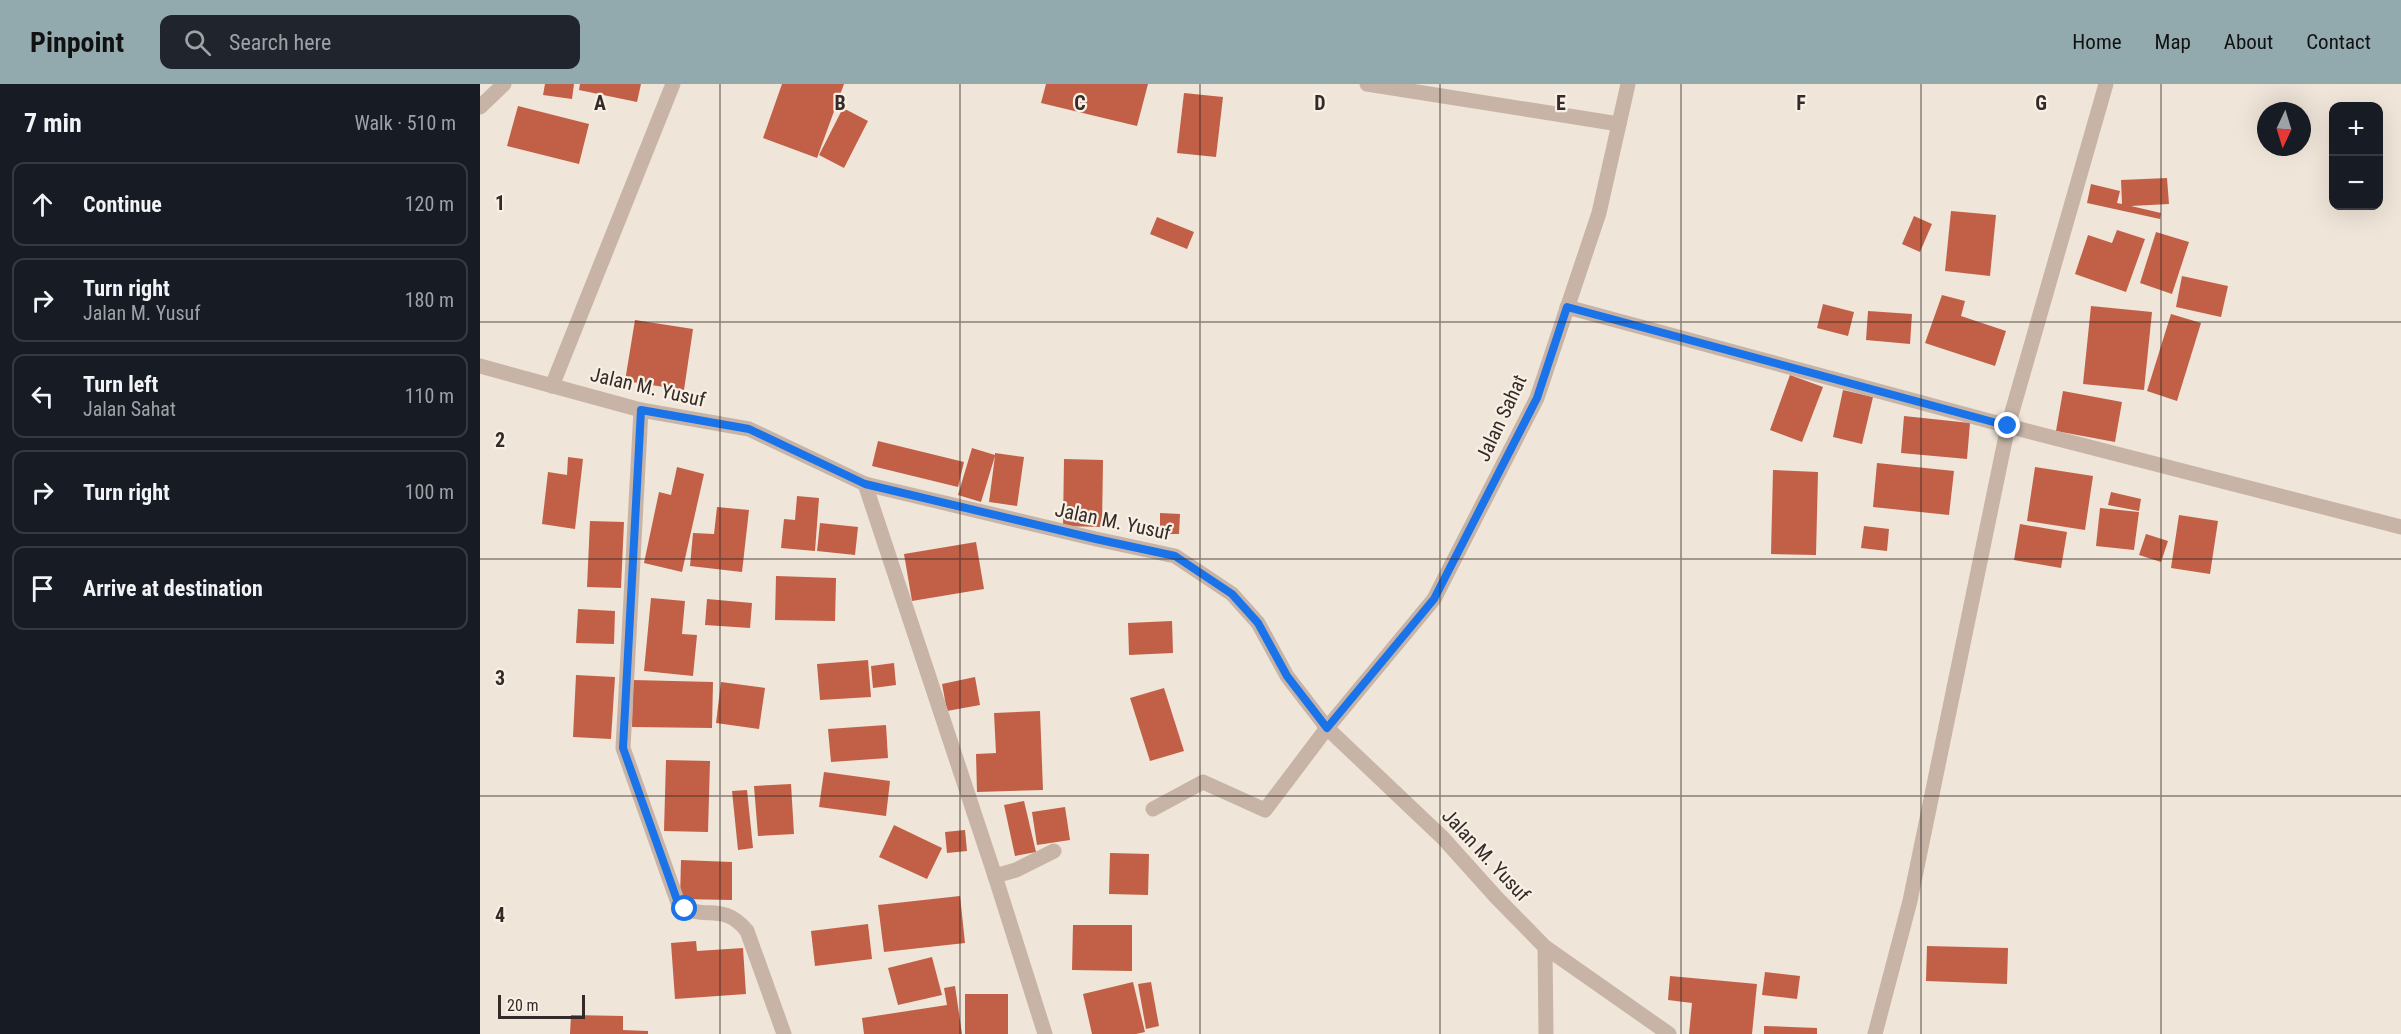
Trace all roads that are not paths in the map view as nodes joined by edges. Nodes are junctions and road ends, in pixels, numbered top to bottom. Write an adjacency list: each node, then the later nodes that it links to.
1 (504, 84): 6 (street)
2 (673, 84): 10 (street)
3 (1367, 84): 7 (street)
4 (1628, 84): 7 (street, Jalan Sahat)
5 (2106, 84): 12 (street)
6 (480, 107)
7 (1619, 124): 8 (street, Jalan Sahat)
8 (1567, 307): 12 (street); 15 (street, Jalan Sahat)
9 (480, 366): 10 (street, Jalan M. Yusuf)
10 (552, 386): 11 (street, Jalan M. Yusuf)
11 (641, 410): 13 (street, Jalan M. Yusuf); 20 (street)
12 (2008, 426): 14 (street); 24 (street)
13 (865, 484): 15 (street, Jalan M. Yusuf); 18 (street)
14 (2401, 527)
15 (1327, 728): 16 (street, Jalan Sahat); 19 (street, Jalan M. Yusuf)
16 (1153, 810)
17 (1054, 851): 18 (street)
18 (995, 876): 21 (street)
19 (1545, 947): 22 (street); 23 (street, Jalan M. Yusuf)
20 (784, 1034)
21 (1045, 1034)
22 (1546, 1034)
23 (1669, 1034)
24 (1875, 1034)

